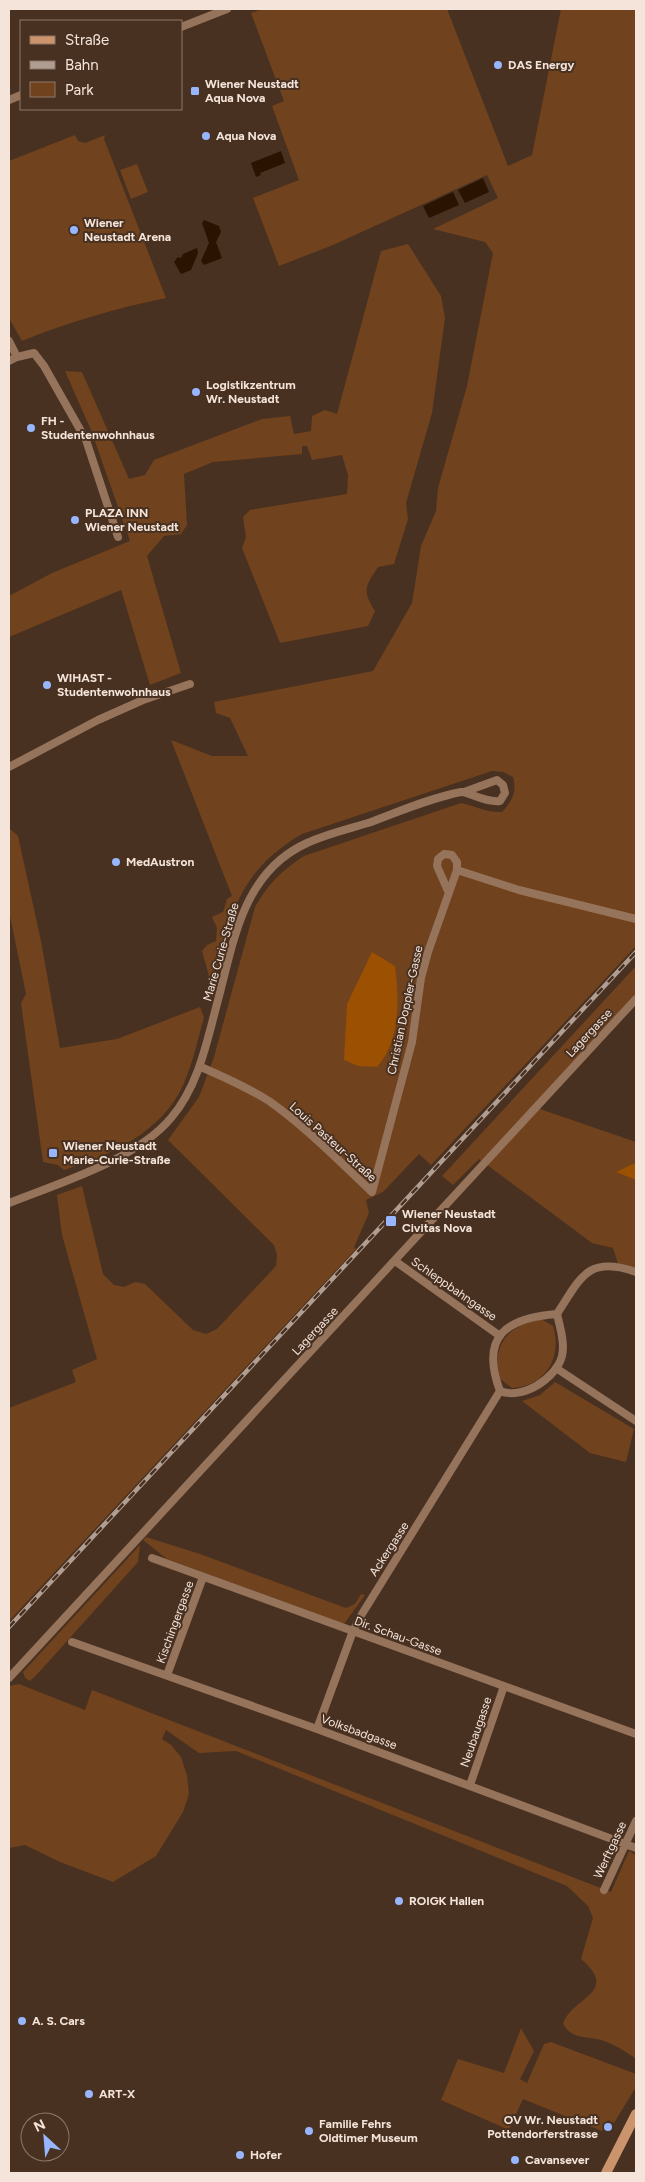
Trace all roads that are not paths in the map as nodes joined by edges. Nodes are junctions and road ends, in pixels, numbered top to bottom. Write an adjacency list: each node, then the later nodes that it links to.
1 (227, 9): 2 (street)
2 (182, 27)
3 (9, 341): 4 (street)
4 (17, 356): 5 (street); 6 (street)
5 (9, 361)
6 (118, 537)
7 (190, 684): 8 (street)
8 (9, 767)
9 (464, 792): 9 (street, Marie Curie-Straße); 14 (street, Marie Curie-Straße)
10 (457, 870): 11 (street, Christian Doppler-Gasse); 11 (street); 12 (street)
11 (448, 891): 15 (street, Christian Doppler-Gasse)
12 (636, 919)
13 (636, 999): 17 (street, Lagergasse)
14 (201, 1067): 15 (street, Louis Pasteur-Straße); 16 (street, Marie Curie-Straße)
15 (372, 1192)
16 (9, 1202)
17 (394, 1261): 20 (street, Schleppbahngasse); 29 (street, Lagergasse)
18 (636, 1272): 19 (street)
19 (558, 1314): 20 (street); 21 (street)
20 (500, 1336): 22 (street)
21 (556, 1368): 22 (street); 23 (street)
22 (500, 1392): 26 (street, Ackergasse)
23 (636, 1421)
24 (152, 1558): 25 (street, Dir. Schau-Gasse)
25 (204, 1577): 26 (street, Dir. Schau-Gasse); 28 (street, Kischingergasse)
26 (353, 1631): 30 (street, Dir. Schau-Gasse); 31 (street, Ackergasse)
27 (72, 1642): 28 (street, Volksbadgasse)
28 (167, 1675): 31 (street, Volksbadgasse)
29 (9, 1678)
30 (504, 1686): 32 (street, Dir. Schau-Gasse); 33 (street, Neubaugasse)
31 (317, 1729): 33 (street, Volksbadgasse)
32 (636, 1734)
33 (470, 1785): 35 (street, Volksbadgasse)
34 (636, 1821): 35 (street, Werftgasse)
35 (626, 1843): 36 (street, Volksbadgasse); 37 (street, Werftgasse)
36 (636, 1848)
37 (604, 1890)
38 (636, 2114): 39 (main road)
39 (606, 2173)

